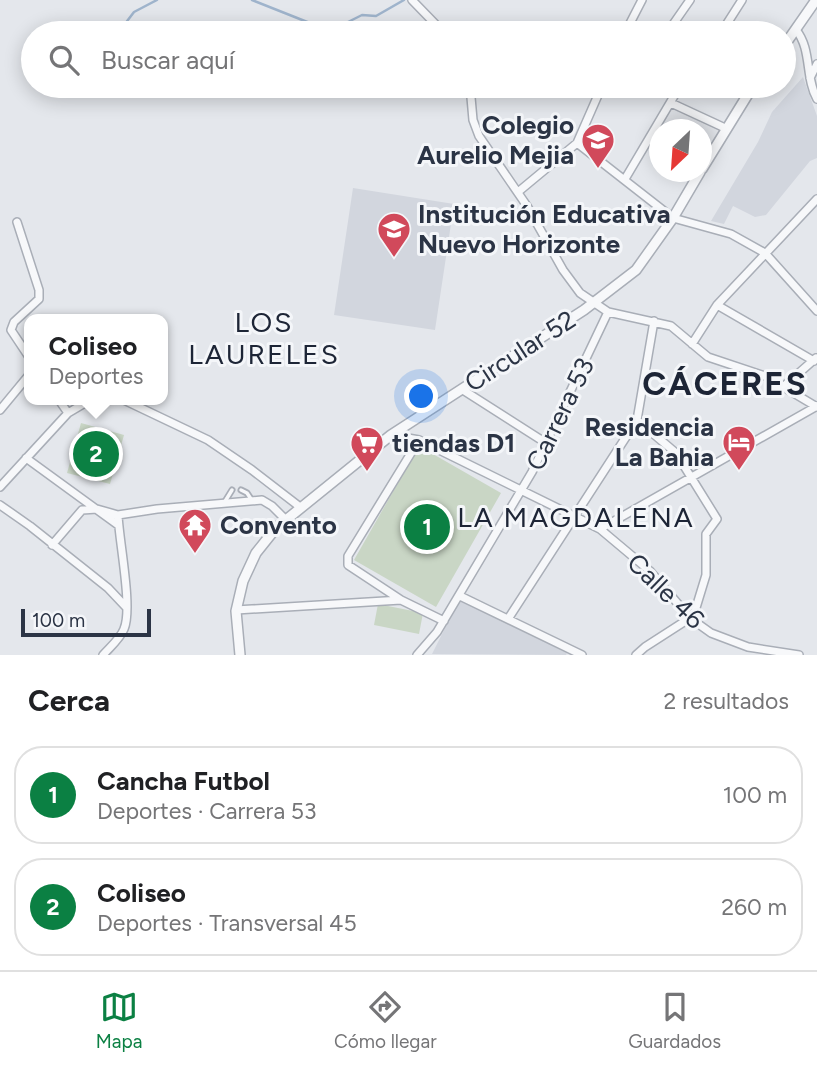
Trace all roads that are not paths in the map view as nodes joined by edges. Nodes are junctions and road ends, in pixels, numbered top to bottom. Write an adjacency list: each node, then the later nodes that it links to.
1 (412, 0): 6 (street)
2 (642, 0): 7 (street)
3 (690, 0): 8 (street)
4 (742, 0): 9 (street)
5 (816, 0): 10 (street)
6 (432, 21)
7 (631, 21)
8 (675, 21)
9 (729, 21)
10 (796, 30): 11 (street)
11 (806, 60): 12 (street); 13 (street)
12 (817, 64): 13 (street)
13 (810, 78): 18 (street)
14 (471, 98): 25 (street)
15 (597, 98): 21 (street)
16 (674, 98): 19 (street)
17 (745, 98): 20 (street, Circular 52)
18 (817, 99)
19 (671, 103): 20 (street); 23 (street)
20 (725, 128): 22 (street, Circular 52)
21 (577, 143): 23 (street); 25 (street)
22 (712, 151)
23 (625, 179): 27 (street)
24 (694, 182): 27 (street, Circular 52)
25 (518, 192): 30 (street)
26 (817, 199): 29 (street)
27 (673, 218): 29 (street); 30 (street, Circular 52)
28 (17, 222): 36 (street)
29 (765, 253): 31 (street); 32 (street)
30 (594, 302): 33 (street); 40 (street, Circular 52)
31 (718, 305): 35 (street); 37 (street)
32 (817, 311)
33 (608, 312): 34 (street); 50 (street, Carrera 53)
34 (654, 321): 35 (street); 47 (street)
35 (692, 344): 39 (street)
36 (24, 348)
37 (815, 359): 39 (street)
38 (24, 382): 45 (street)
39 (783, 387): 44 (street)
40 (463, 390): 48 (street, Circular 52); 50 (street)
41 (62, 405): 46 (street)
42 (82, 405): 46 (street)
43 (134, 405): 60 (street)
44 (817, 406): 52 (street)
45 (0, 410)
46 (68, 413): 51 (street)
47 (637, 420): 52 (street); 63 (street)
48 (391, 435): 49 (street, Calle 46); 60 (street, Circular 52)
49 (419, 440): 56 (street, Calle 46); 69 (street)
50 (546, 443): 56 (street, Carrera 53)
51 (26, 458): 53 (street); 61 (street)
52 (691, 477): 66 (street); 72 (street)
53 (0, 487)
54 (232, 490): 58 (lane)
55 (241, 490): 57 (lane)
56 (521, 491): 63 (street, Calle 46); 68 (street, Carrera 53)
57 (252, 501): 58 (street); 64 (street)
58 (224, 503): 62 (street)
59 (0, 505): 67 (street)
60 (300, 507): 64 (street, Circular 52)
61 (97, 509): 62 (street); 65 (street); 67 (street)
62 (118, 515): 65 (street)
63 (576, 517): 66 (street, Calle 46); 73 (street)
64 (285, 519): 71 (street, Circular 52)
65 (118, 525): 70 (street)
66 (600, 529): 72 (street, Calle 46)
67 (52, 545): 70 (street)
68 (460, 596): 73 (street); 74 (street, Carrera 53)
69 (401, 600): 71 (street); 74 (street)
70 (126, 607): 76 (street)
71 (236, 610): 77 (street)
72 (690, 618): 75 (street, Calle 46); 80 (street)
73 (508, 619): 79 (street)
74 (444, 621): 78 (street, Carrera 53)
75 (748, 648): 81 (street); 82 (street, Calle 46)
76 (103, 655)
77 (240, 655)
78 (417, 655)
79 (582, 655)
80 (636, 655)
81 (754, 655)
82 (799, 655)

